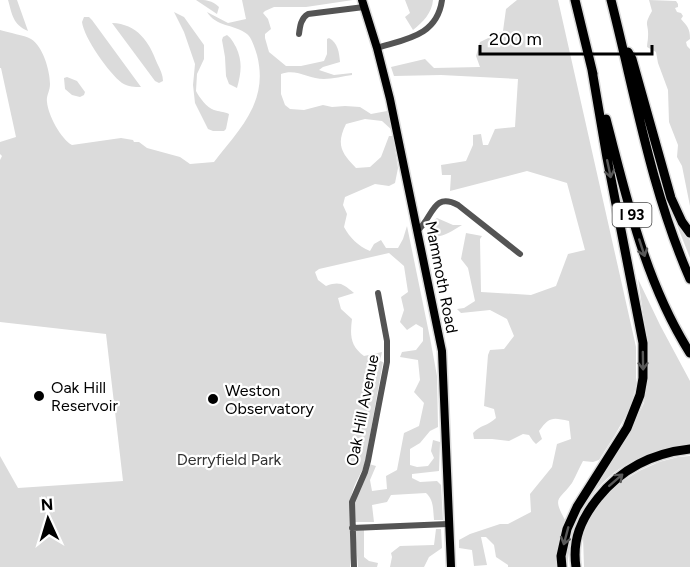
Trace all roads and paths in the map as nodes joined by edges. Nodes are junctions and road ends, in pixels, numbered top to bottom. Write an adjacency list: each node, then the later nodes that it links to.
1 (442, 0): 7 (street)
2 (575, 0): 8 (highway, I 93)
3 (611, 0): 6 (highway, I 93)
4 (363, 3): 5 (street); 7 (main road, Mammoth Road)
5 (299, 34)
6 (621, 40): 10 (highway); 12 (highway, I 93)
7 (377, 48): 9 (main road, Mammoth Road)
8 (592, 70): 14 (highway, I 93, one-way to 14); 20 (highway, one-way to 20)
9 (417, 231): 11 (street); 16 (main road, Mammoth Road)
10 (690, 234)
11 (520, 254)
12 (690, 279)
13 (378, 293): 17 (street, Oak Hill Avenue)
14 (690, 353)
15 (690, 449): 21 (highway, one-way to 15)
16 (448, 524): 17 (street); 19 (main road, Mammoth Road)
17 (352, 528): 18 (street, Oak Hill Avenue)
18 (354, 567)
19 (451, 567)
20 (562, 567)
21 (576, 567)

